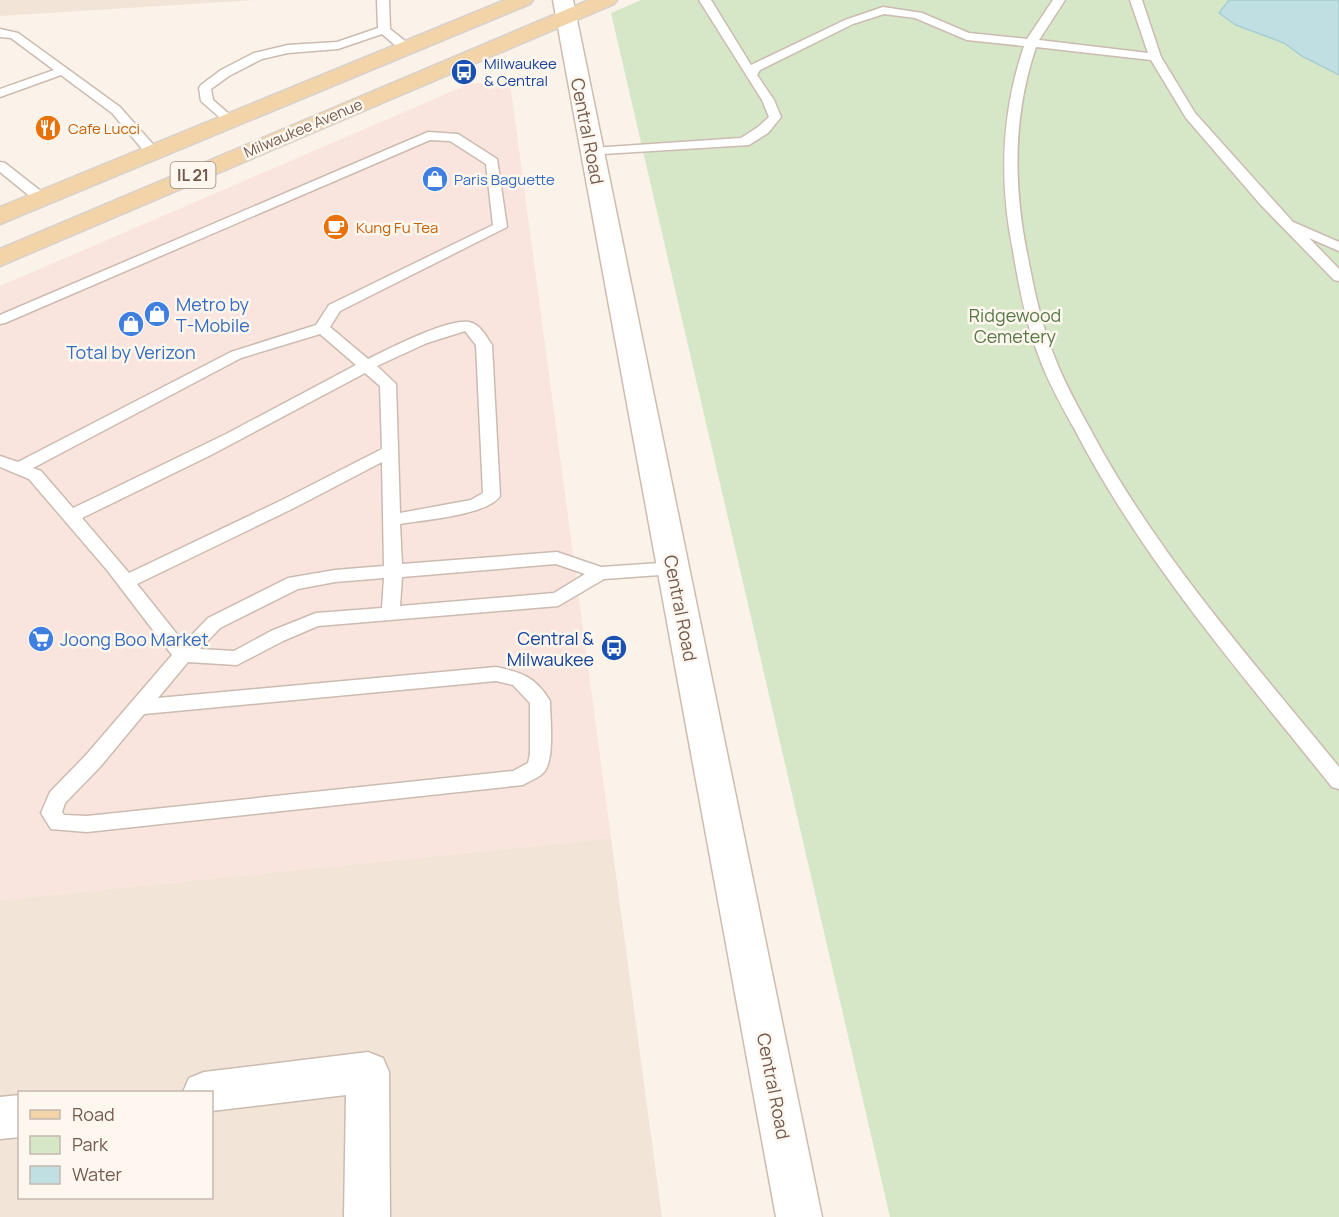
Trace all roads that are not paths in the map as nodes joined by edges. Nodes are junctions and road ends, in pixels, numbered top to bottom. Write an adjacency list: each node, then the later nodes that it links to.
1 (383, 0): 8 (lane)
2 (523, 0): 11 (main road, Milwaukee Avenue / IL 21)
3 (607, 0): 7 (main road, Milwaukee Avenue / IL 21)
4 (705, 0): 14 (lane)
5 (1059, 0): 10 (lane)
6 (1136, 0): 12 (lane)
7 (565, 9): 17 (main road, Central Road); 26 (main road, Milwaukee Avenue / IL 21)
8 (384, 30): 11 (lane); 16 (lane)
9 (0, 33): 13 (lane)
10 (1031, 44): 12 (lane); 14 (lane); 43 (lane)
11 (406, 48): 16 (main road, Milwaukee Avenue / IL 21)
12 (1155, 57): 23 (lane)
13 (63, 71): 15 (lane); 18 (lane)
14 (751, 75): 17 (lane)
15 (0, 93)
16 (231, 121): 18 (main road, Milwaukee Avenue / IL 21)
17 (592, 152): 36 (main road, Central Road)
18 (153, 153): 20 (main road, Milwaukee Avenue / IL 21)
19 (0, 166): 21 (lane)
20 (97, 176): 21 (main road, Milwaukee Avenue / IL 21); 24 (main road)
21 (42, 199): 22 (main road, Milwaukee Avenue / IL 21)
22 (0, 216)
23 (1284, 221): 25 (lane); 27 (lane)
24 (0, 228)
25 (1339, 247)
26 (0, 258)
27 (1339, 277)
28 (0, 320): 29 (lane)
29 (322, 328): 30 (lane); 33 (lane)
30 (367, 366): 31 (lane); 34 (lane); 35 (lane)
31 (390, 451): 35 (lane); 39 (lane)
32 (0, 461): 33 (lane)
33 (19, 468): 34 (lane)
34 (71, 516): 39 (lane)
35 (392, 520): 37 (lane)
36 (674, 568): 38 (lane); 48 (main road, Central Road)
37 (393, 572): 38 (lane); 40 (lane); 41 (lane)
38 (600, 573): 40 (lane)
39 (126, 582): 41 (lane)
40 (392, 614): 41 (lane)
41 (183, 655): 42 (lane)
42 (138, 708): 42 (lane)
43 (1339, 781)
44 (212, 1091): 47 (main road)
45 (18, 1116): 46 (main road)
46 (0, 1118)
47 (367, 1217)
48 (799, 1217)

